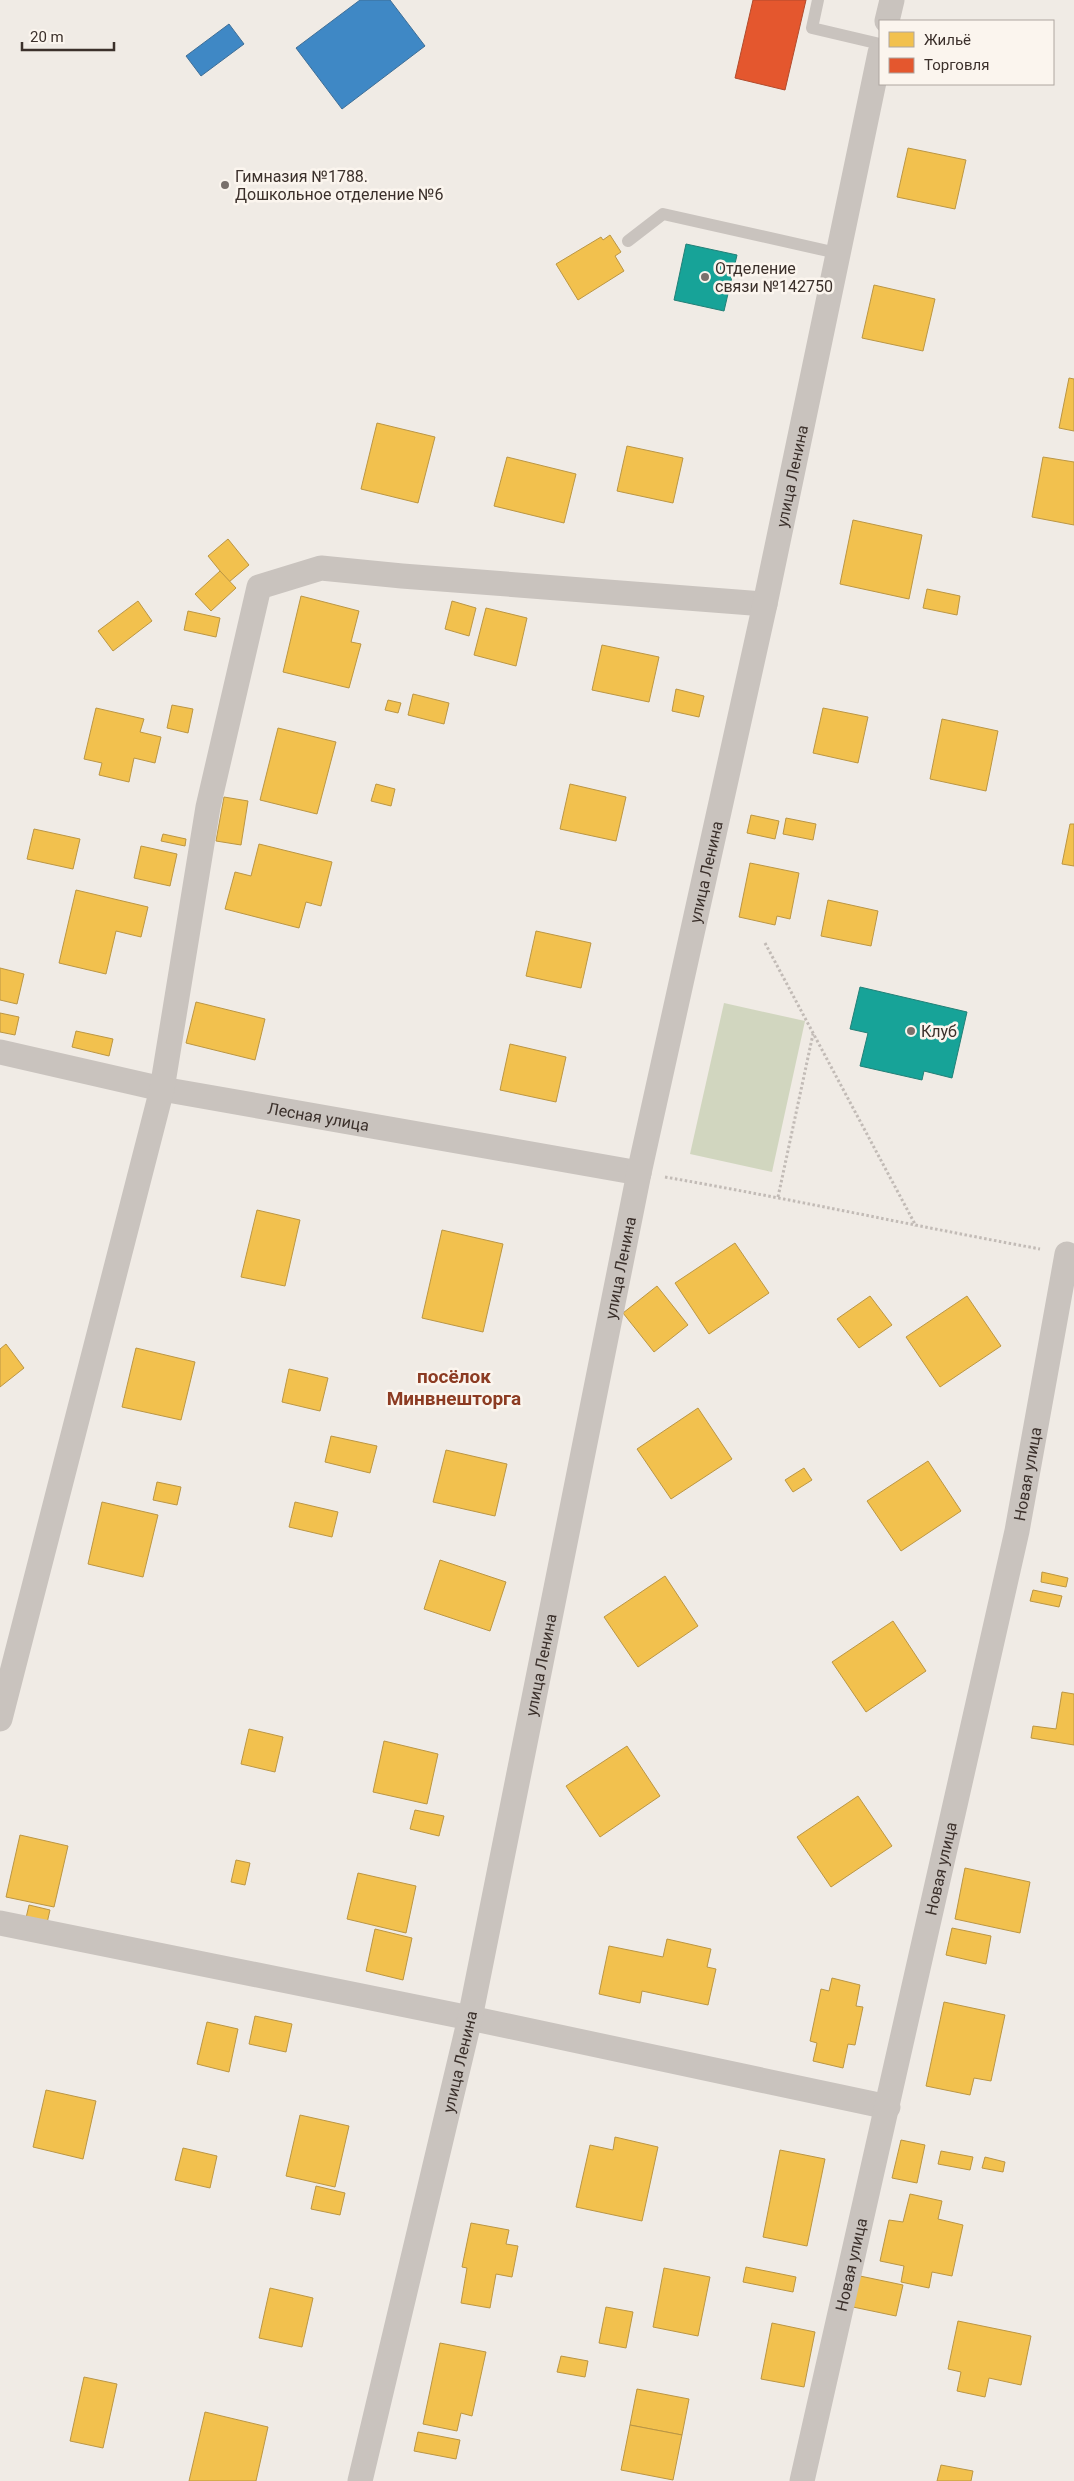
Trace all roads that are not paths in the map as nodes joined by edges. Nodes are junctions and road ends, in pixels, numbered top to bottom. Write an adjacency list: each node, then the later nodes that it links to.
1 (818, 0): 4 (lane)
2 (892, 0): 3 (street)
3 (887, 20)
4 (879, 44)
5 (879, 58): 7 (street, улица Ленина)
6 (628, 241): 7 (lane)
7 (837, 253): 8 (street, улица Ленина)
8 (764, 604): 10 (street); 11 (street, улица Ленина)
9 (0, 1052): 10 (street, Лесная улица)
10 (162, 1089): 11 (street, Лесная улица); 13 (street)
11 (638, 1173): 15 (street, улица Ленина)
12 (1068, 1254): 16 (street, Новая улица)
13 (0, 1719)
14 (0, 1923): 15 (street)
15 (470, 2018): 16 (street); 17 (street, улица Ленина)
16 (888, 2107): 18 (street, Новая улица)
17 (360, 2481)
18 (802, 2481)

